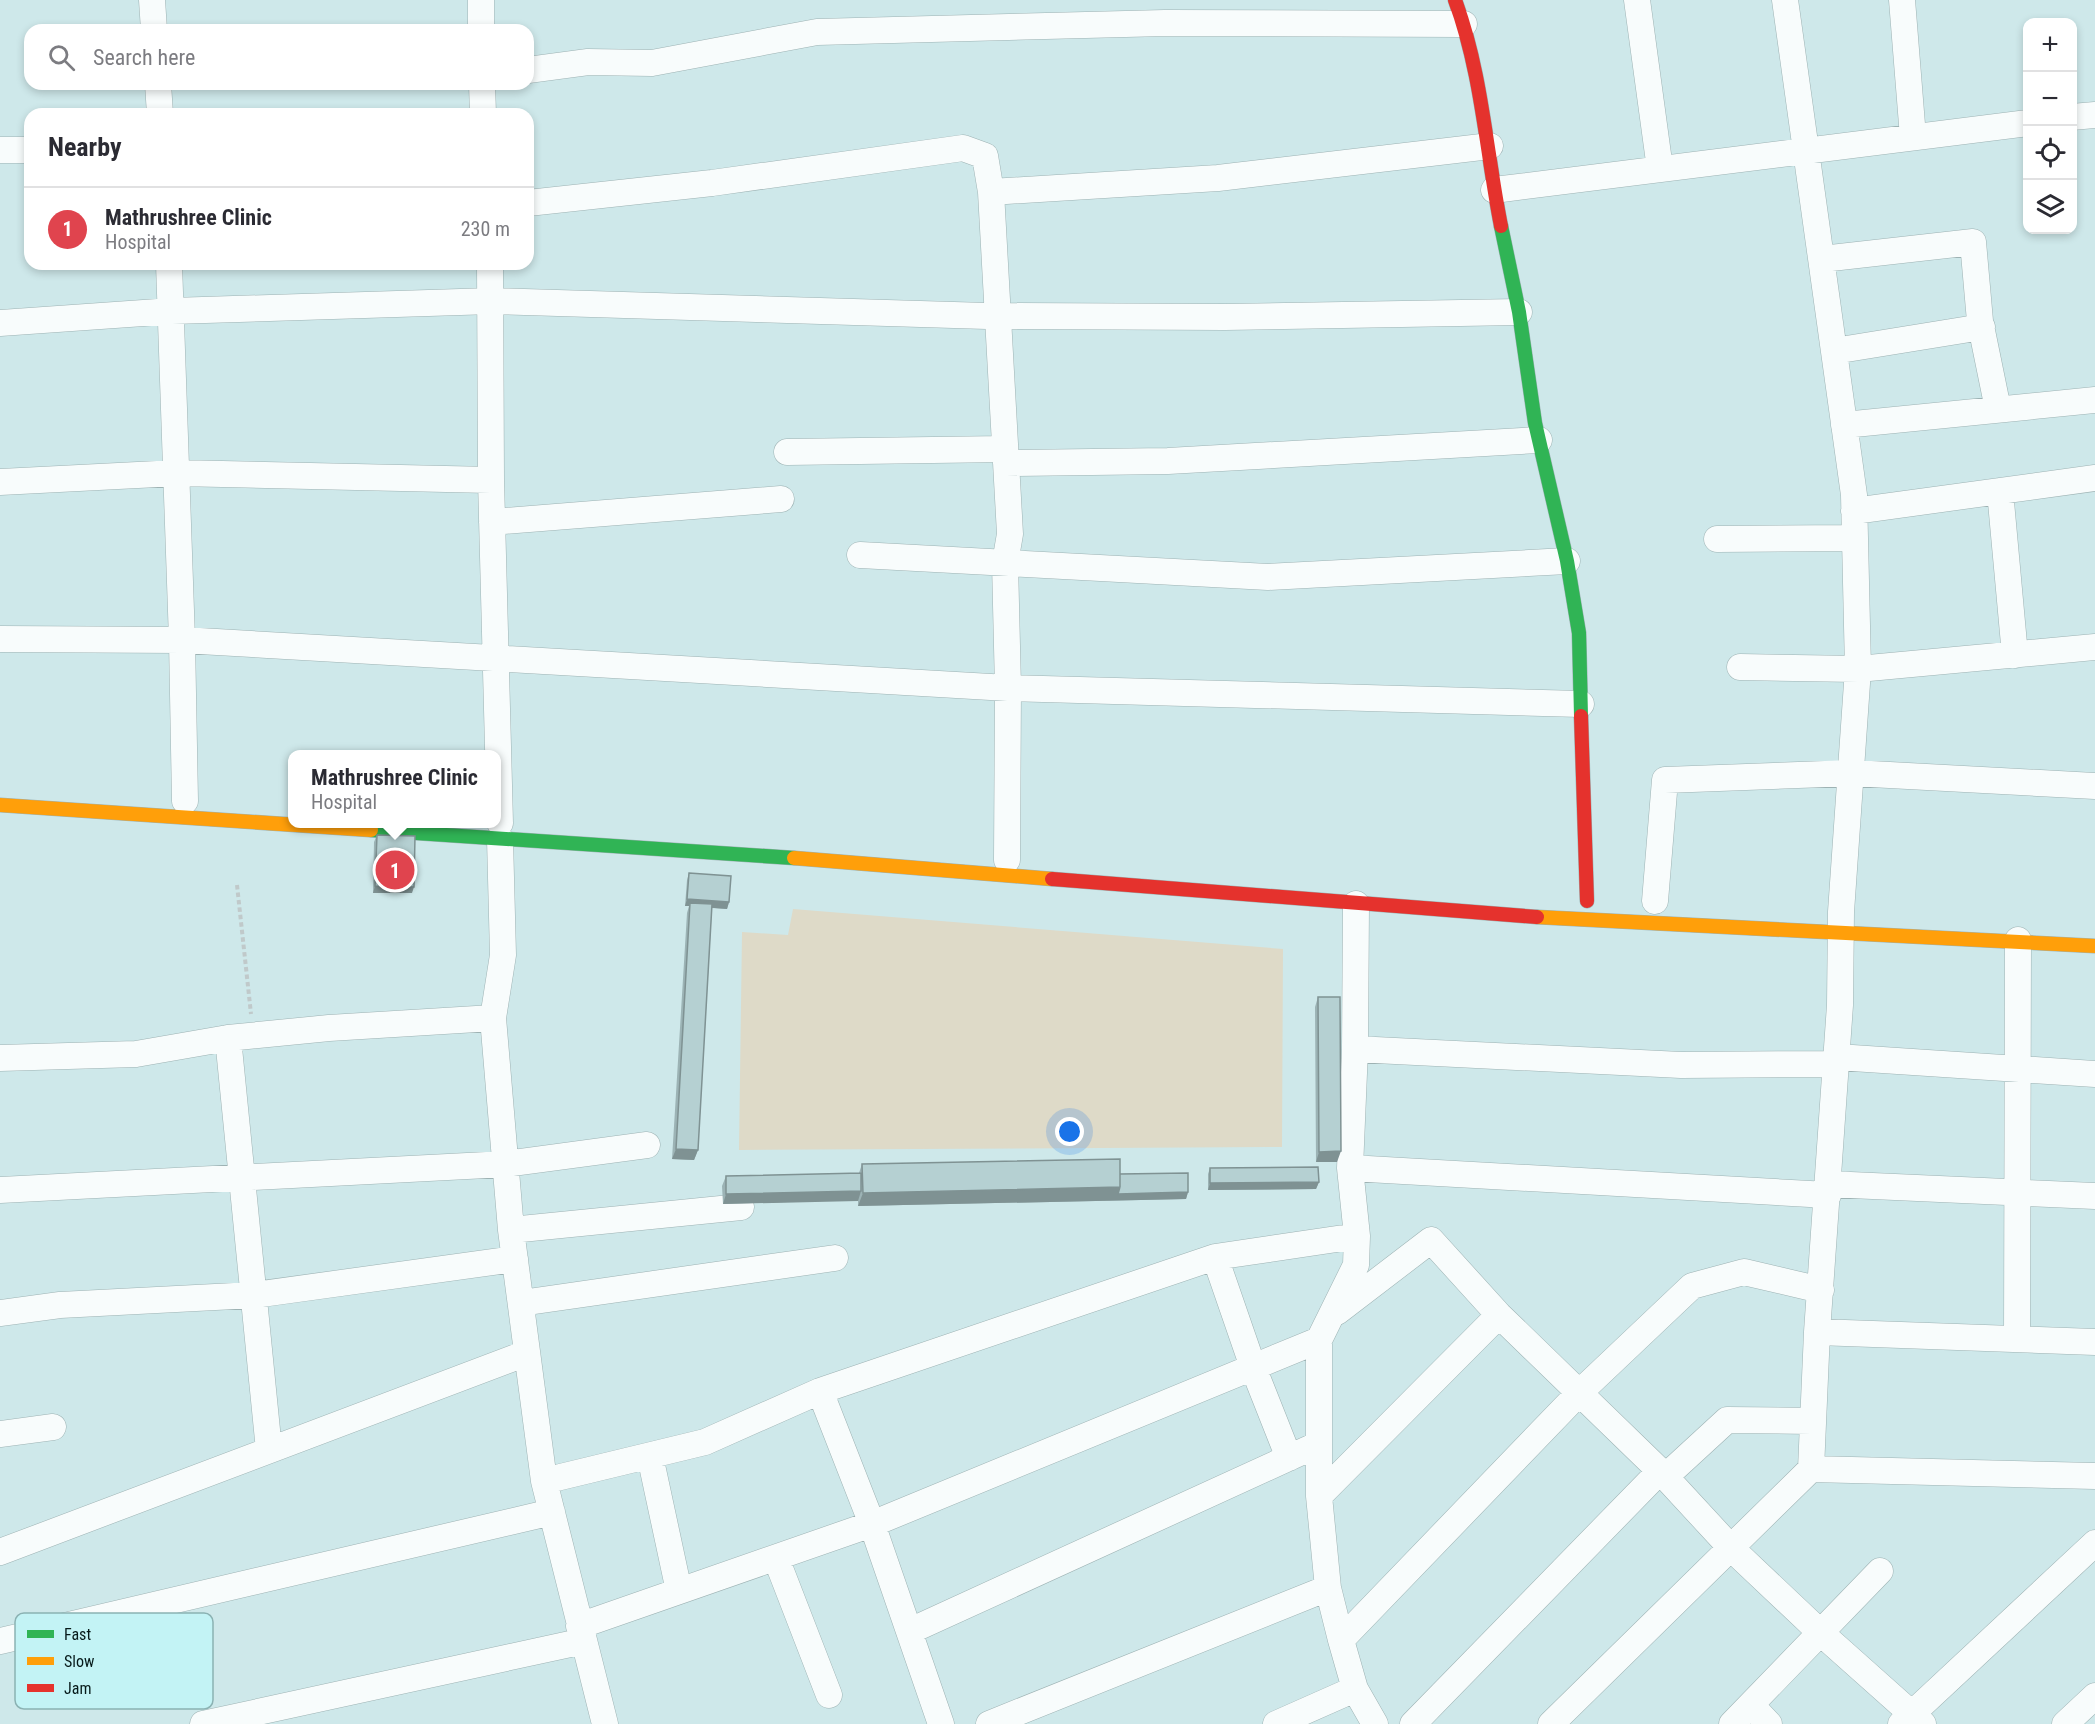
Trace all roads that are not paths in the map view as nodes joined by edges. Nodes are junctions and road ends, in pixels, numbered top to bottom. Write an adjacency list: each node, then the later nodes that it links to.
1 (152, 0): 7 (street)
2 (481, 0): 8 (street)
3 (1455, 0): 9 (main road)
4 (1637, 0): 23 (street)
5 (1785, 0): 22 (street)
6 (1902, 0): 18 (street)
7 (154, 24)
8 (481, 24)
9 (1464, 24): 10 (street); 19 (main road)
10 (534, 69)
11 (158, 90): 13 (street)
12 (482, 90): 14 (street)
13 (160, 108)
14 (483, 108)
15 (2095, 115): 16 (street)
16 (2077, 117)
17 (2023, 124): 18 (street)
18 (1913, 137): 22 (street)
19 (1490, 146): 24 (main road); 25 (street)
20 (0, 150): 21 (street)
21 (24, 150)
22 (1807, 151): 23 (street); 27 (street)
23 (1660, 169): 24 (street)
24 (1494, 190): 32 (main road)
25 (991, 192): 26 (street); 33 (street)
26 (534, 202)
27 (1822, 259): 35 (street); 36 (street)
28 (169, 270): 31 (street)
29 (490, 270): 30 (street)
30 (492, 301): 31 (street); 33 (street); 45 (street)
31 (172, 311): 34 (street); 43 (street)
32 (1519, 312): 33 (street); 40 (main road)
33 (998, 316): 42 (street)
34 (0, 323)
35 (1982, 327): 36 (street); 38 (street)
36 (1834, 351): 39 (street)
37 (2095, 400): 38 (street)
38 (1998, 409): 39 (street)
39 (1844, 425): 49 (street)
40 (1539, 440): 42 (street); 54 (main road)
41 (787, 452): 42 (street)
42 (1005, 456): 55 (street)
43 (177, 473): 45 (street); 46 (street); 57 (street)
44 (2095, 478): 47 (street)
45 (491, 480): 50 (street)
46 (0, 482)
47 (2000, 491): 49 (street); 59 (street)
48 (781, 499): 50 (street)
49 (1854, 511): 51 (street)
50 (492, 522): 60 (street)
51 (1855, 538): 52 (street); 62 (street)
52 (1717, 539)
53 (860, 555): 55 (street)
54 (1567, 561): 55 (street); 64 (main road)
55 (1005, 563): 63 (street)
56 (0, 639): 57 (street)
57 (182, 640): 60 (street); 69 (street)
58 (2095, 647): 59 (street)
59 (2015, 655): 62 (street)
60 (497, 656): 63 (street); 65 (street)
61 (1740, 668): 62 (street)
62 (1858, 669): 66 (street)
63 (1008, 688): 64 (street); 75 (street)
64 (1581, 704): 76 (main road)
65 (500, 750)
66 (1852, 773): 67 (street); 77 (street); 79 (street)
67 (2095, 786)
68 (501, 793): 72 (street)
69 (185, 801)
70 (0, 805): 71 (main road)
71 (288, 818)
72 (502, 827): 78 (main road); 82 (street)
73 (688, 837): 74 (main road)
74 (877, 850)
75 (1007, 860)
76 (1587, 900)
77 (1655, 901)
78 (1356, 904): 79 (main road); 84 (street)
79 (1841, 917): 80 (main road); 86 (street)
80 (2018, 940): 81 (main road); 87 (street)
81 (2095, 946)
82 (493, 1018): 83 (street); 90 (street)
83 (240, 1037): 85 (street); 92 (street)
84 (1355, 1049): 86 (street); 91 (street)
85 (0, 1058)
86 (1837, 1061): 87 (street); 94 (street)
87 (2016, 1070): 88 (street); 95 (street)
88 (2095, 1074)
89 (647, 1145): 90 (street)
90 (506, 1164): 92 (street); 98 (street)
91 (1350, 1168): 94 (street); 99 (street)
92 (242, 1177): 93 (street); 104 (street)
93 (0, 1190)
94 (1828, 1190): 95 (street); 103 (street)
95 (2016, 1193): 96 (street); 110 (street)
96 (2095, 1196)
97 (741, 1207): 98 (street)
98 (511, 1230): 101 (street)
99 (1357, 1236): 100 (street); 108 (street)
100 (1215, 1257): 114 (street); 115 (street)
101 (515, 1258): 104 (street); 105 (street)
102 (835, 1258): 105 (street)
103 (1821, 1290): 109 (street); 116 (street)
104 (254, 1295): 106 (street); 121 (street)
105 (521, 1303): 113 (street)
106 (0, 1313)
107 (1499, 1315): 108 (street); 116 (street); 128 (street)
108 (1332, 1316): 111 (street)
109 (1817, 1332): 110 (street); 117 (street)
110 (2017, 1339): 112 (street)
111 (1319, 1340): 114 (street); 120 (street)
112 (2095, 1342)
113 (527, 1353): 121 (street); 127 (street)
114 (1253, 1367): 123 (street); 130 (street)
115 (820, 1391): 122 (street); 130 (street)
116 (1579, 1393): 125 (street); 143 (street)
117 (1812, 1421): 124 (street); 125 (street)
118 (53, 1427): 119 (street)
119 (0, 1434)
120 (1319, 1444): 123 (street); 128 (street)
121 (269, 1450): 133 (street)
122 (650, 1456): 127 (street); 137 (street)
123 (1289, 1458): 139 (street)
124 (1811, 1469): 126 (street); 132 (street)
125 (1662, 1474): 132 (street); 156 (street)
126 (2095, 1476)
127 (544, 1482): 129 (street)
128 (1319, 1496): 136 (street)
129 (552, 1512): 138 (street); 140 (street)
130 (872, 1524): 134 (street); 139 (street)
131 (2095, 1543): 149 (street)
132 (1732, 1549): 141 (street); 157 (street)
133 (0, 1552)
134 (776, 1558): 137 (street); 146 (street)
135 (1880, 1571): 141 (street)
136 (1328, 1588): 143 (street); 153 (street)
137 (680, 1591): 140 (street)
138 (120, 1613)
139 (910, 1631): 152 (street)
140 (582, 1634): 150 (street); 151 (street)
141 (1822, 1634): 148 (street); 149 (street)
142 (15, 1637): 144 (street)
143 (1341, 1640): 145 (street)
144 (0, 1641)
145 (1355, 1689): 154 (street); 155 (street)
146 (829, 1695)
147 (2095, 1696): 160 (street)
148 (1751, 1705): 158 (street); 159 (street)
149 (1912, 1720)
150 (203, 1724)
151 (605, 1724)
152 (941, 1724)
153 (989, 1724)
154 (1276, 1724)
155 (1375, 1724)
156 (1413, 1724)
157 (1551, 1724)
158 (1732, 1724)
159 (1769, 1724)
160 (2065, 1724)

